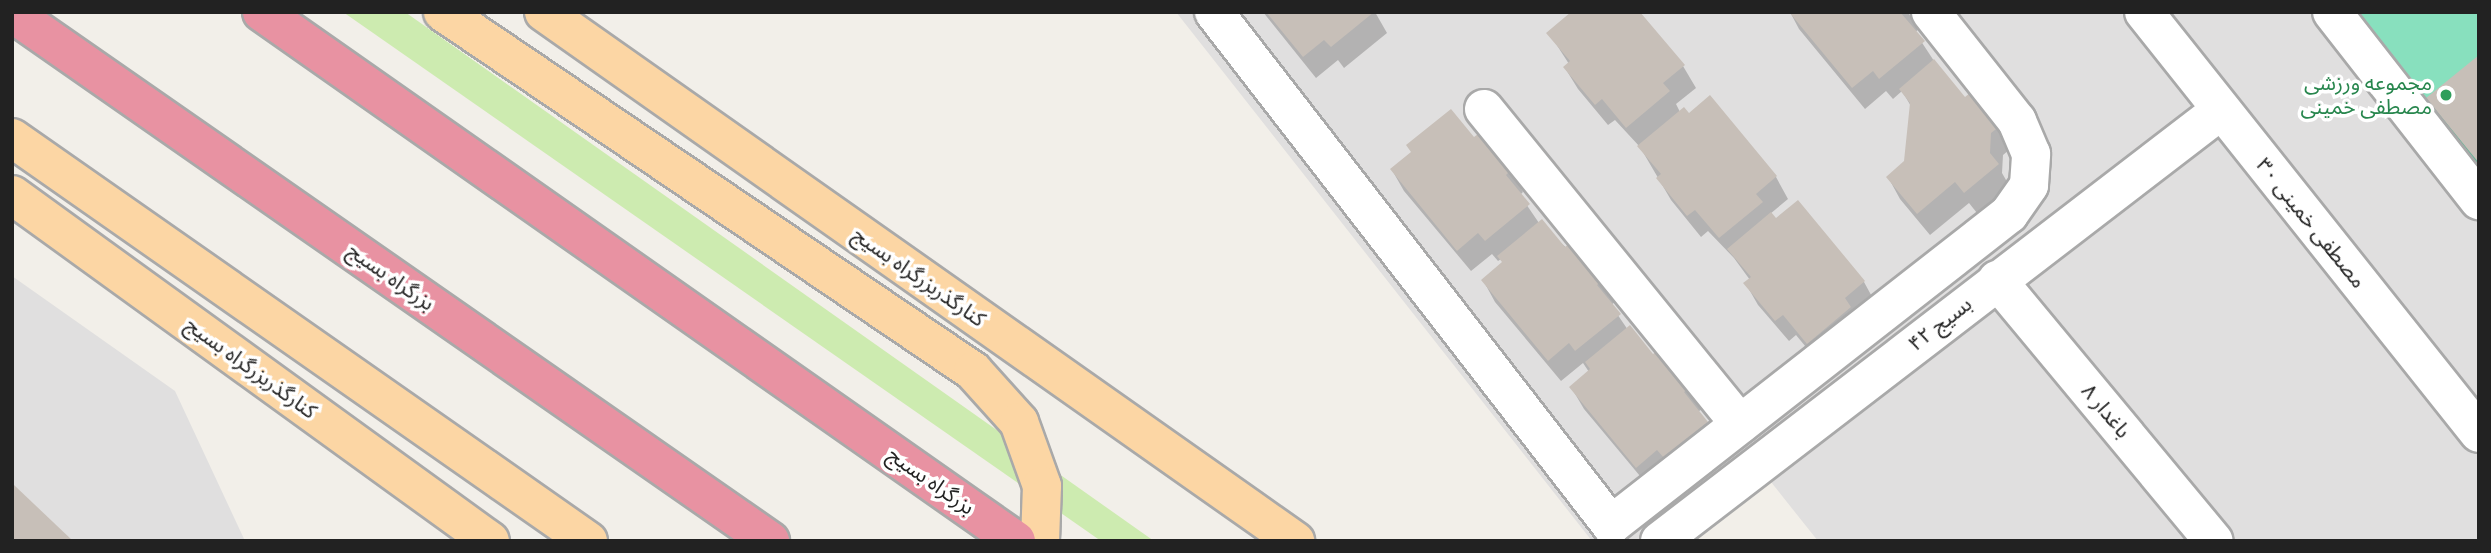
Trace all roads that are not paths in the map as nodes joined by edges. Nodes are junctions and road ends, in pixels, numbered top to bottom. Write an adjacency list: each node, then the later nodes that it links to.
1 (261, 12): 20 (highway, بزرگراه بسیج)
2 (443, 12): 21 (main road)
3 (544, 12): 22 (main road, کنارگذربزرگراه بسیج)
4 (1214, 12): 15 (street)
5 (1931, 12): 15 (street)
6 (2144, 12): 10 (street, مصطفی خمینی ۳۰)
7 (2332, 12): 13 (street)
8 (12, 13): 19 (highway, بزرگراه بسیج)
9 (1484, 109): 15 (street)
10 (2221, 110): 14 (street, بسیج ۴۲); 16 (street, مصطفی خمینی ۳۰)
11 (12, 138): 18 (main road)
12 (12, 195): 17 (main road, کنارگذربزرگراه بسیج)
13 (2479, 200)
14 (1997, 280): 23 (street, بسیج ۴۲); 24 (street, باغدار ۸)
15 (1740, 424)
16 (2479, 433)
17 (490, 541)
18 (588, 541)
19 (769, 541)
20 (1016, 541)
21 (1040, 541)
22 (1295, 541)
23 (1660, 541)
24 (2214, 541)

